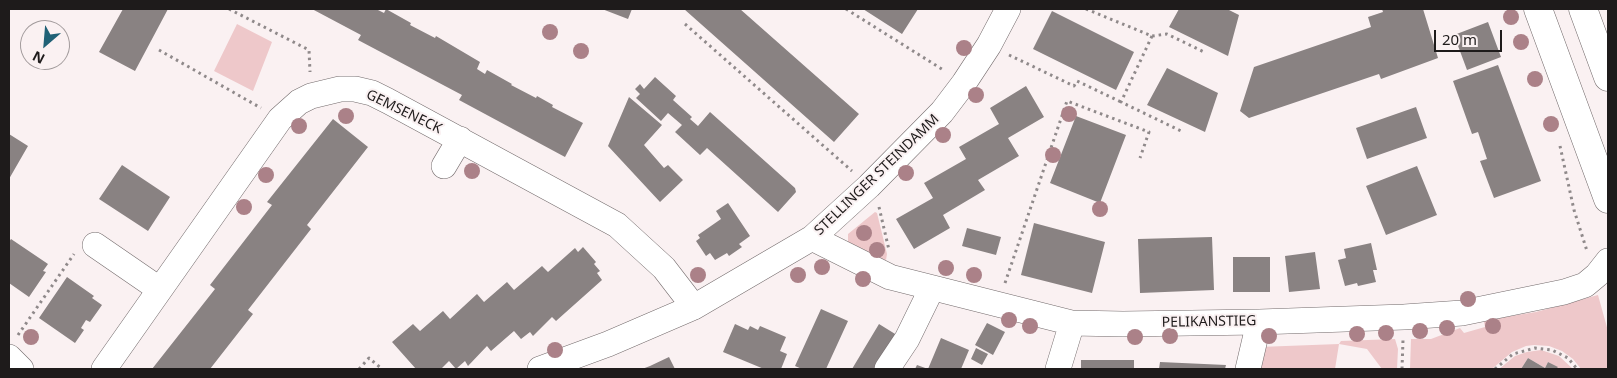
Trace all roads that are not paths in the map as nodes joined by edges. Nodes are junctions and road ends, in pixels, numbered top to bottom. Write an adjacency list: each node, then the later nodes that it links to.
1 (1008, 9): 8 (street, STELLINGER STEINDAMM)
2 (1538, 9): 7 (main road)
3 (1583, 9): 4 (main road)
4 (1608, 77)
5 (460, 139): 6 (street); 12 (street, GEMSENECK); 13 (street, GEMSENECK)
6 (444, 166)
7 (1608, 199)
8 (812, 238): 11 (street, PELIKANSTIEG); 13 (street, STELLINGER STEINDAMM)
9 (95, 245): 12 (street)
10 (1598, 257): 14 (street, PELIKANSTIEG)
11 (932, 288): 15 (street, PELIKANSTIEG); 20 (street)
12 (159, 289): 18 (street, GEMSENECK)
13 (694, 307): 19 (street, STELLINGER STEINDAMM)
14 (1259, 322): 15 (street, PELIKANSTIEG); 22 (street)
15 (1072, 323): 21 (street)
16 (12, 348): 17 (street)
17 (21, 369)
18 (104, 369)
19 (540, 369)
20 (887, 369)
21 (1058, 369)
22 (1248, 369)

